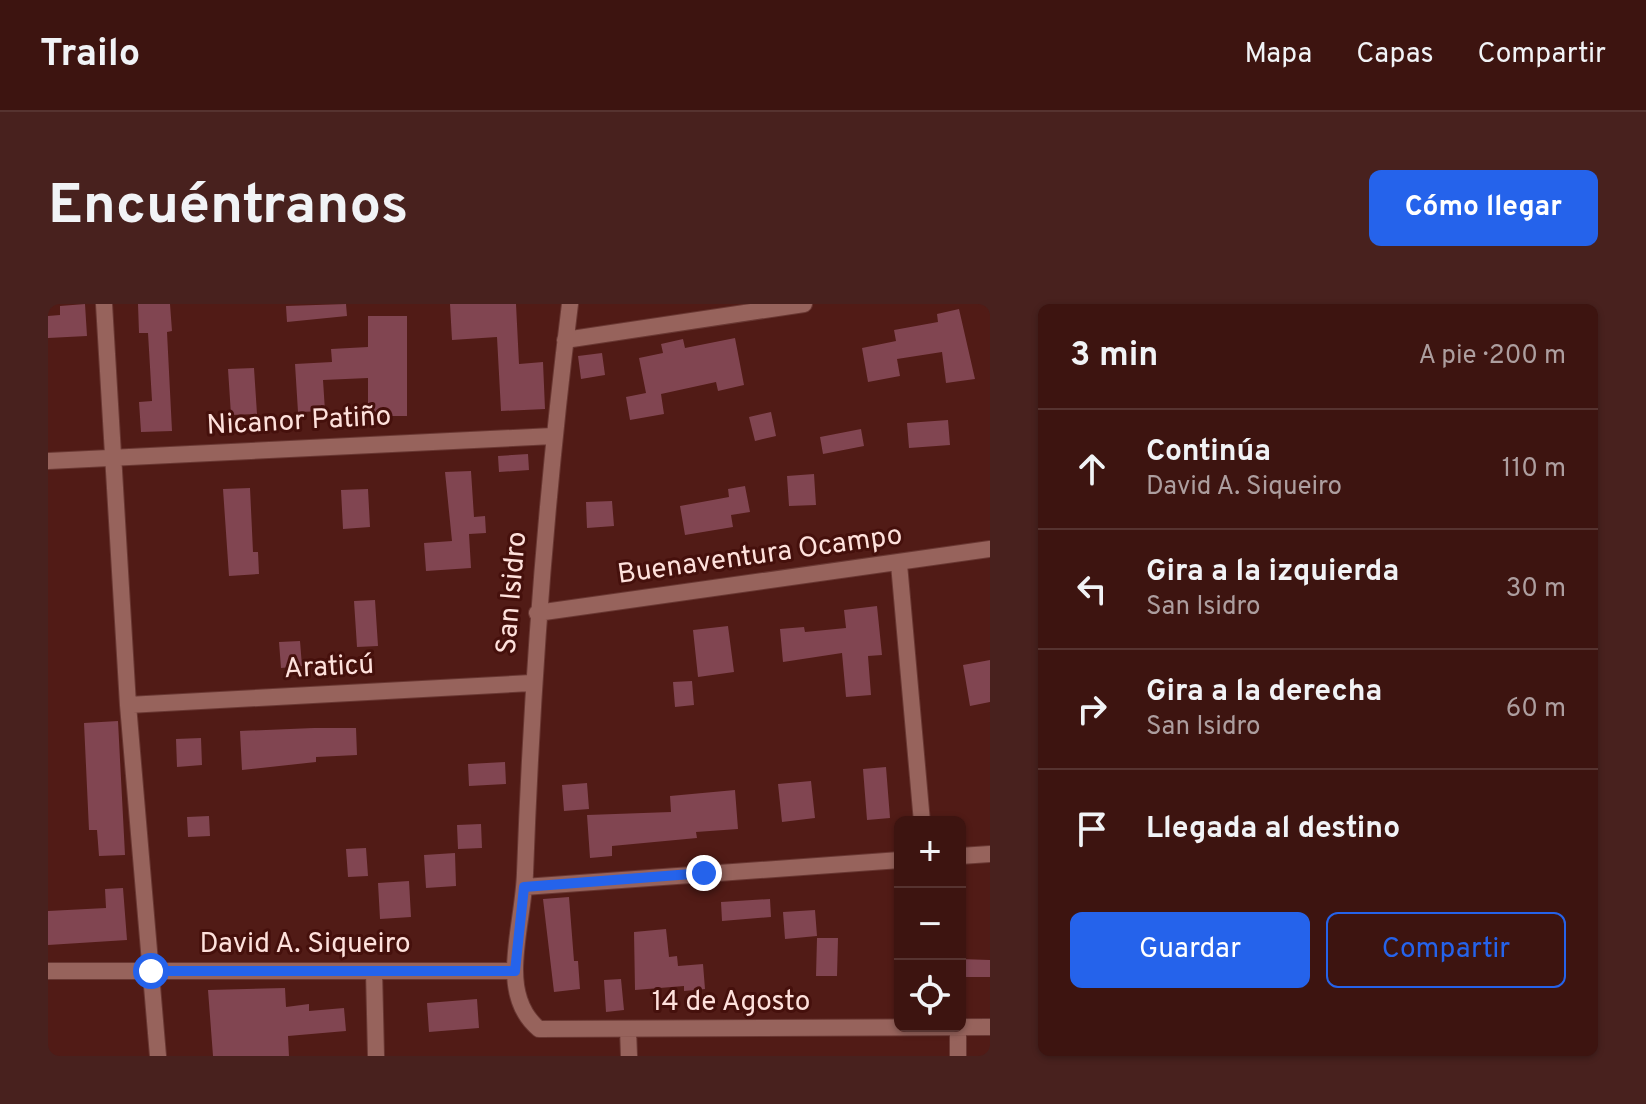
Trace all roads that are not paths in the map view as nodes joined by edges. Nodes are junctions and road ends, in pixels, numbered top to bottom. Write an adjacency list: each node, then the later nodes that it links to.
1 (104, 304): 6 (street)
2 (570, 304): 4 (street, San Isidro)
3 (804, 304): 4 (street)
4 (565, 340): 5 (street, San Isidro)
5 (553, 436): 6 (street, Nicanor Patiño); 10 (street, San Isidro)
6 (114, 456): 7 (street, Nicanor Patiño); 12 (street)
7 (48, 461)
8 (990, 549): 9 (street, Buenaventura Ocampo)
9 (899, 564): 10 (street, Buenaventura Ocampo); 13 (street)
10 (537, 613): 11 (street, San Isidro)
11 (531, 683): 12 (street, Araticú); 17 (street, San Isidro)
12 (128, 705): 19 (street)
13 (921, 816)
14 (990, 854): 15 (street)
15 (966, 856)
16 (894, 860): 17 (street)
17 (524, 887): 21 (street, San Isidro)
18 (48, 971): 19 (street, David A. Siqueiro)
19 (151, 971): 20 (street, David A. Siqueiro); 27 (street)
20 (374, 971): 21 (street, David A. Siqueiro); 28 (street)
21 (515, 971): 25 (street, 14 de Agosto)
22 (990, 1027): 24 (street, 14 de Agosto)
23 (894, 1028): 25 (street, 14 de Agosto)
24 (966, 1028)
25 (628, 1029): 29 (street)
26 (958, 1032): 30 (street)
27 (158, 1056)
28 (376, 1056)
29 (629, 1056)
30 (958, 1056)

